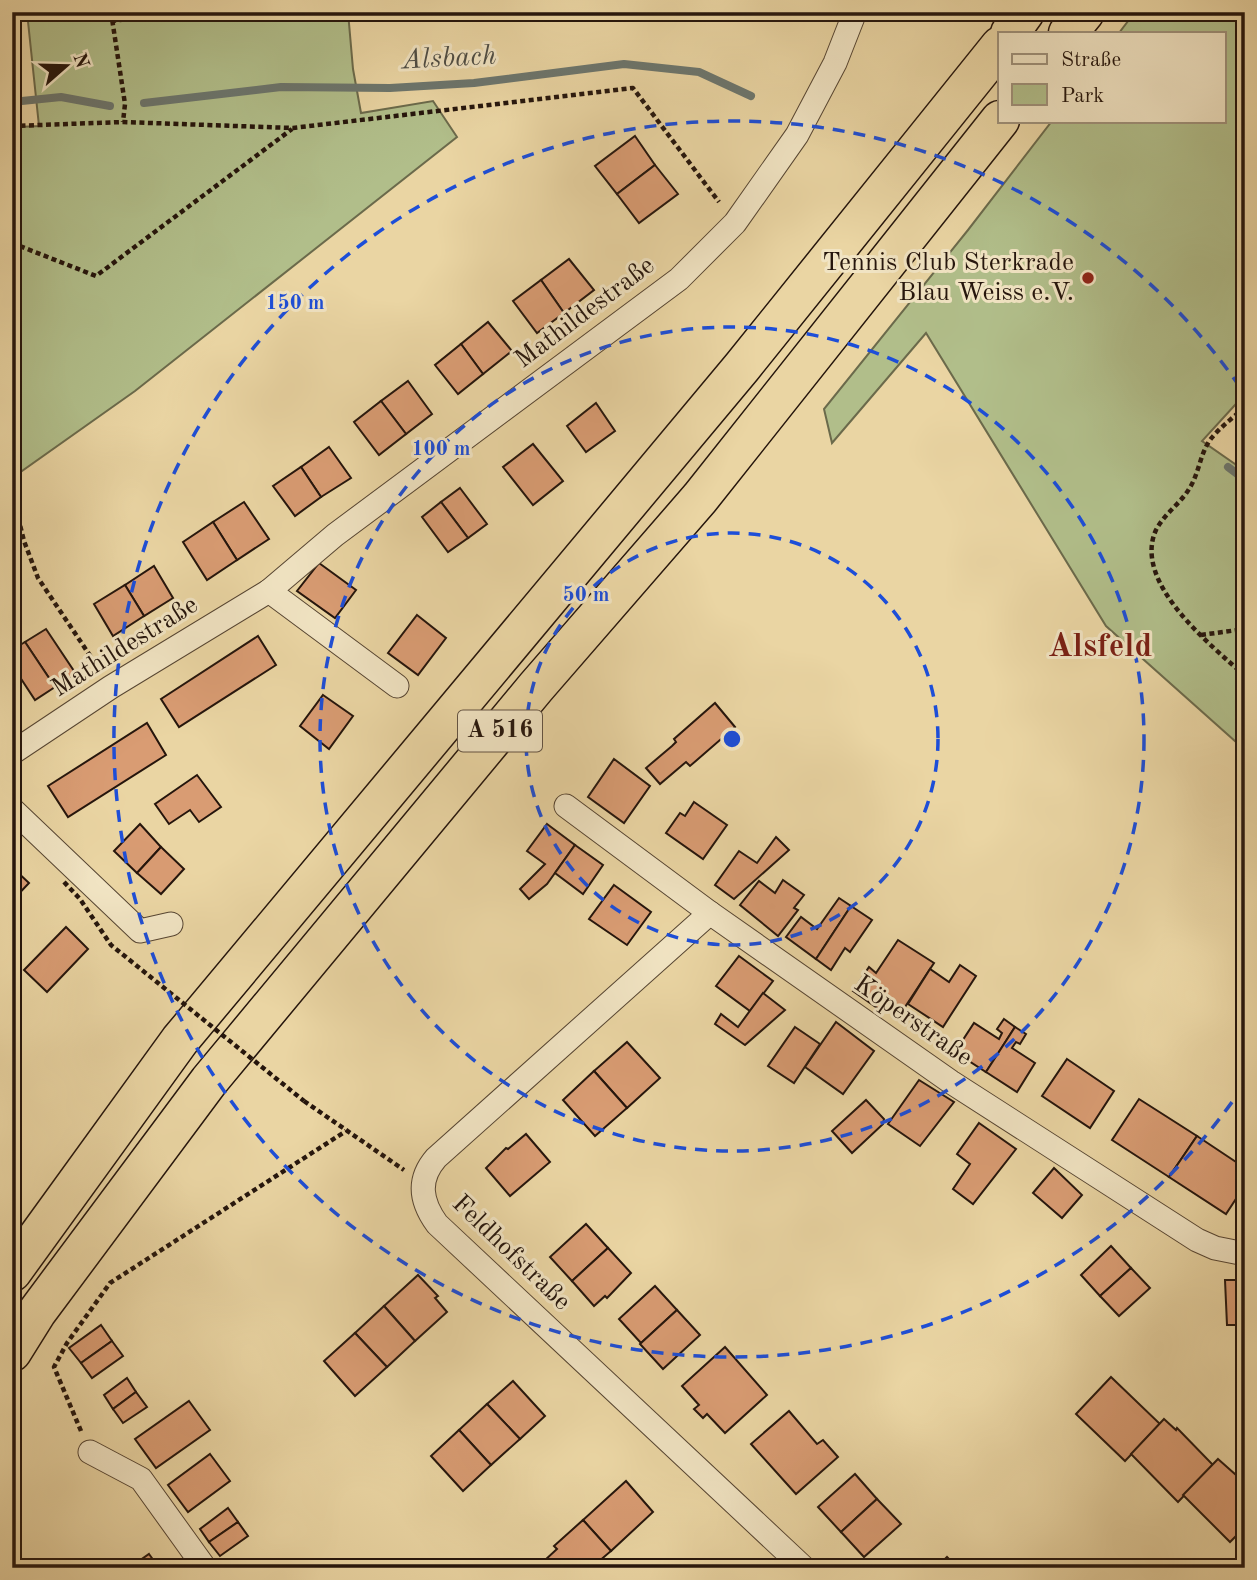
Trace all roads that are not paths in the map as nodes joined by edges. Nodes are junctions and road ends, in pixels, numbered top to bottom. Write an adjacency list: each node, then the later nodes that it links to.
1 (855, 12): 8 (street, Mathildestraße)
2 (1025, 12): 4 (highway)
3 (1085, 12): 5 (highway)
4 (1011, 32)
5 (1069, 32)
6 (998, 48): 16 (highway, A 516)
7 (998, 122): 17 (highway, A 516)
8 (269, 591): 9 (street); 10 (street, Mathildestraße)
9 (397, 686)
10 (12, 753)
11 (566, 806): 13 (street, Köperstraße)
12 (12, 809): 14 (street)
13 (710, 913): 15 (street, Köperstraße); 20 (street, Feldhofstraße)
14 (171, 924)
15 (1245, 1254)
16 (12, 1272)
17 (12, 1352)
18 (90, 1452): 19 (street)
19 (205, 1568)
20 (804, 1568)

